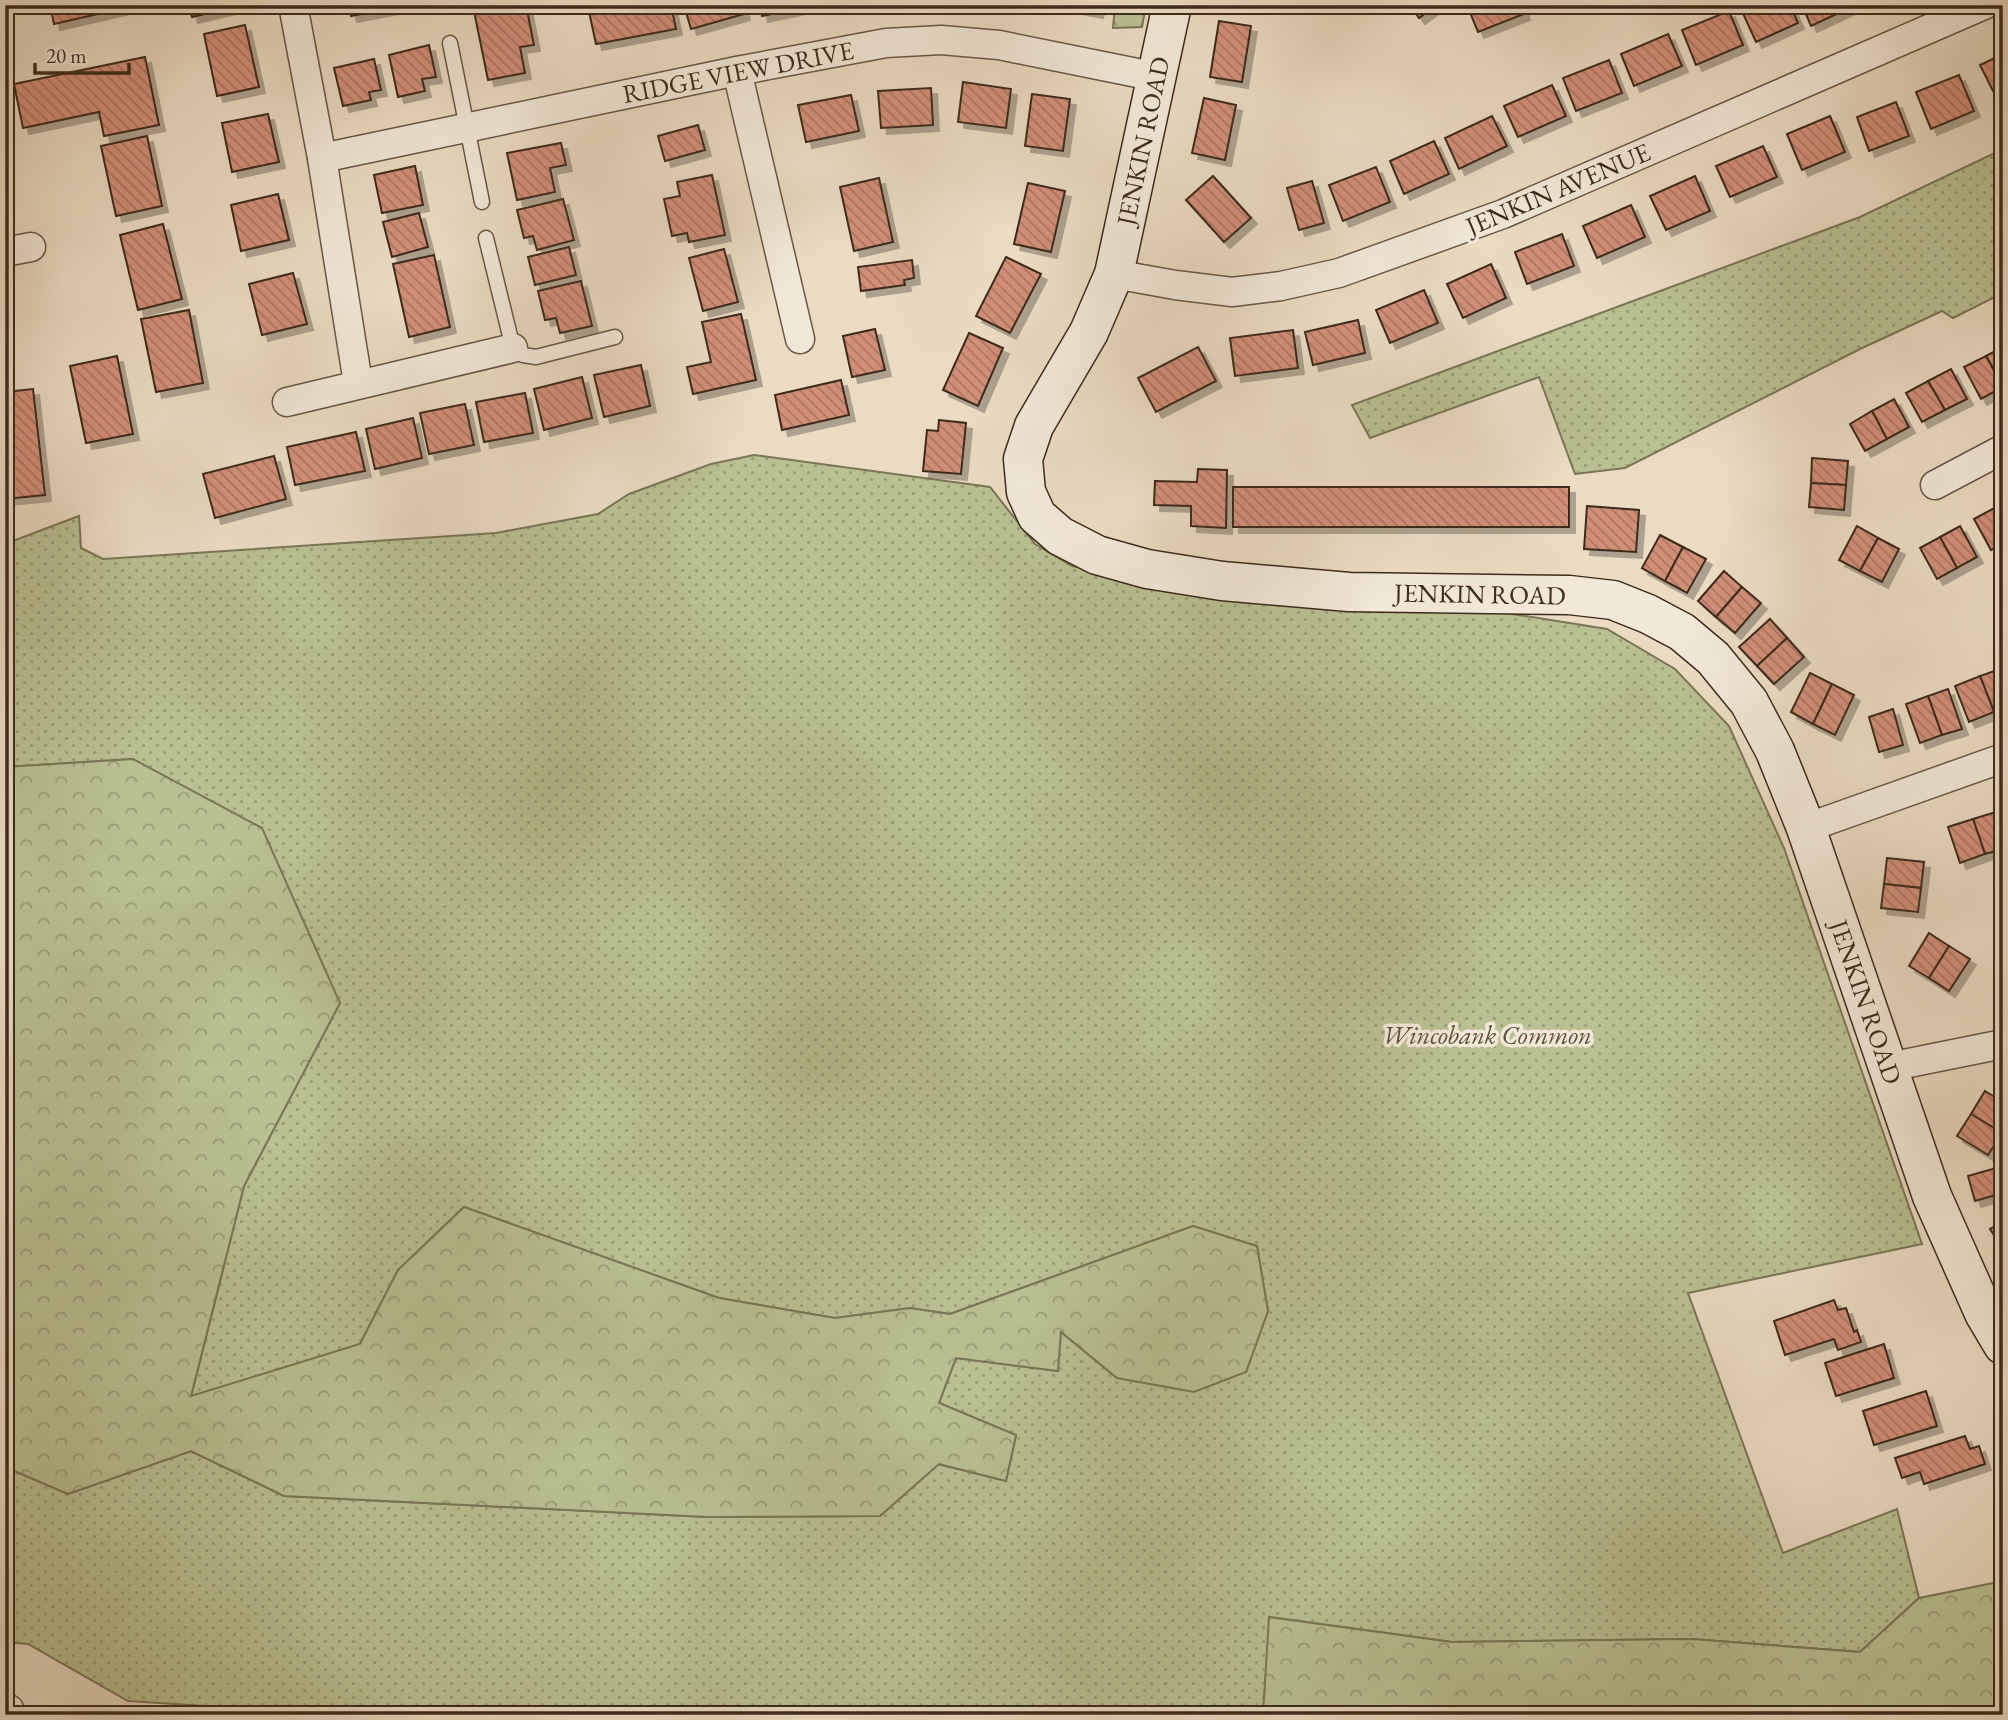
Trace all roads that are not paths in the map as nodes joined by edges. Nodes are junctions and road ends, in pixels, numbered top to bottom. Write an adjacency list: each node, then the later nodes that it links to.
1 (293, 5): 8 (street)
2 (1172, 5): 6 (street, JENKIN ROAD)
3 (1984, 5): 11 (street, JENKIN AVENUE)
4 (450, 43): 7 (lane)
5 (737, 71): 6 (street, RIDGE VIEW DRIVE); 7 (street, RIDGE VIEW DRIVE); 13 (street)
6 (1157, 77): 11 (street, JENKIN ROAD)
7 (466, 128): 8 (street, RIDGE VIEW DRIVE); 9 (lane)
8 (322, 158): 15 (street)
9 (482, 202)
10 (486, 238): 14 (lane)
11 (1114, 274): 20 (street, JENKIN ROAD)
12 (615, 337): 14 (lane)
13 (800, 339)
14 (513, 348): 15 (street)
15 (358, 383): 16 (street)
16 (287, 402)
17 (2003, 449): 18 (street)
18 (1935, 485)
19 (2003, 758): 20 (street)
20 (1806, 828): 22 (street, JENKIN ROAD)
21 (2003, 1044): 22 (street)
22 (1889, 1067): 23 (street, JENKIN ROAD)
23 (2003, 1345)
24 (5, 1698): 25 (lane)
25 (19, 1715)

